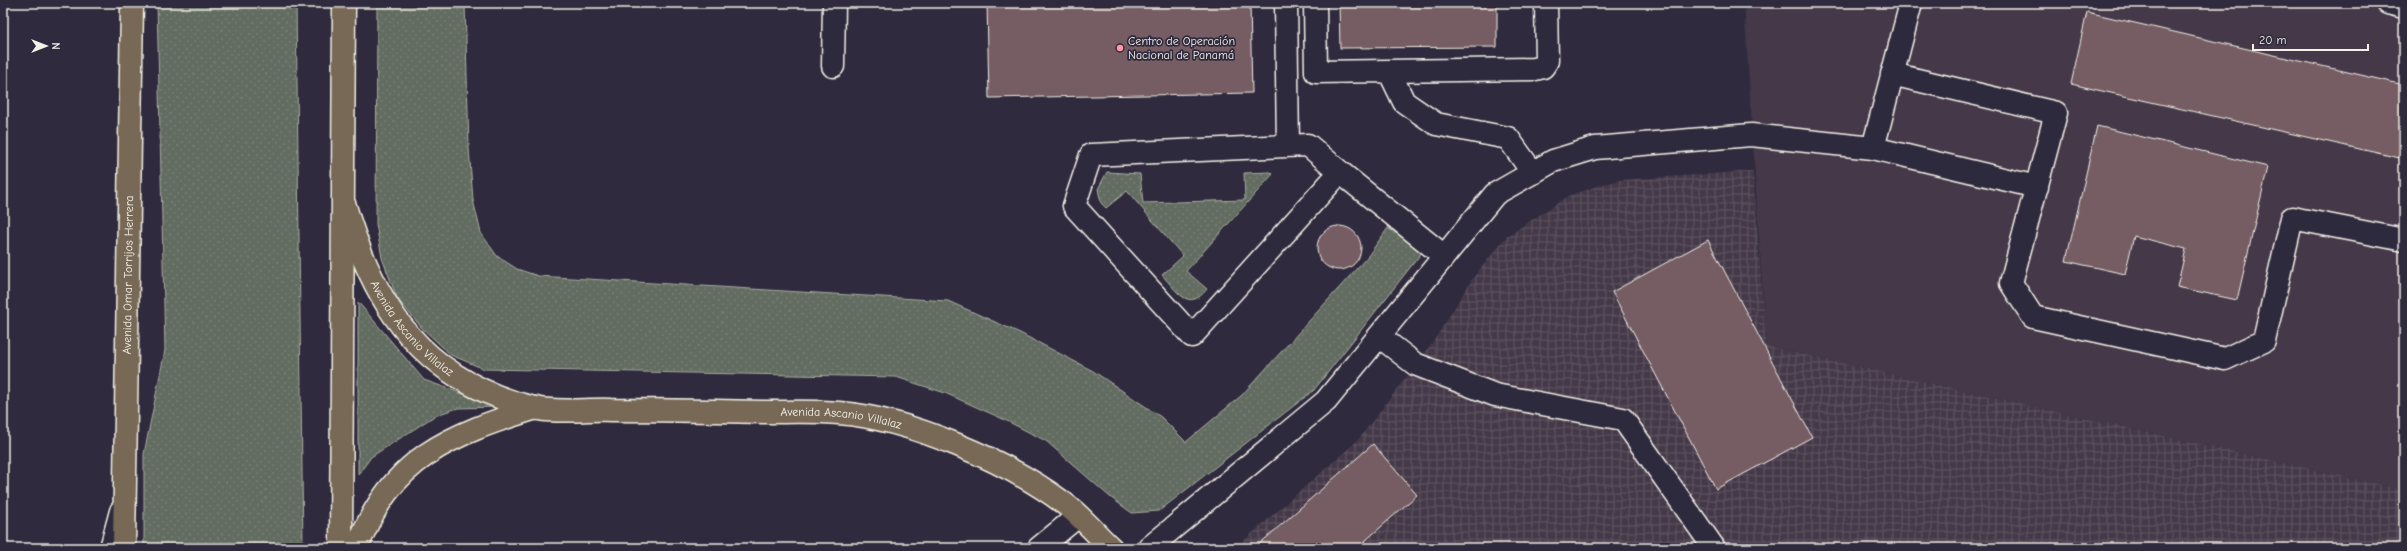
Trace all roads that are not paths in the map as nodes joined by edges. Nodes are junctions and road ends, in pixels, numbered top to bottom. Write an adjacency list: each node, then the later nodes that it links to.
1 (132, 3): 23 (main road, Avenida Omar Torrijos Herrera)
2 (344, 3): 18 (main road)
3 (834, 3): 10 (lane)
4 (1286, 3): 13 (lane)
5 (1315, 3): 11 (lane)
6 (1546, 3): 11 (lane)
7 (1912, 3): 12 (lane)
8 (2388, 3): 9 (lane)
9 (2404, 7)
10 (833, 66)
11 (1389, 71): 16 (lane)
12 (1892, 74): 14 (lane); 17 (lane)
13 (1288, 146): 15 (lane); 15 (lane)
14 (1873, 148): 16 (lane); 17 (lane)
15 (1340, 172): 20 (lane)
16 (1533, 173): 20 (lane)
17 (2036, 187): 19 (lane)
18 (342, 196): 22 (main road, Avenida Ascanio Villalaz); 27 (main road)
19 (2404, 240)
20 (1444, 256): 21 (lane)
21 (1379, 336): 31 (lane); 32 (lane)
22 (536, 408): 24 (main road, Avenida Ascanio Villalaz); 28 (main road, Avenida Ascanio Villalaz)
23 (123, 502): 25 (lane); 26 (main road, Avenida Omar Torrijos Herrera)
24 (1078, 516): 29 (lane); 30 (main road, Avenida Ascanio Villalaz)
25 (111, 548)
26 (124, 548)
27 (341, 548)
28 (357, 548)
29 (1039, 548)
30 (1111, 548)
31 (1149, 548)
32 (1714, 548)

